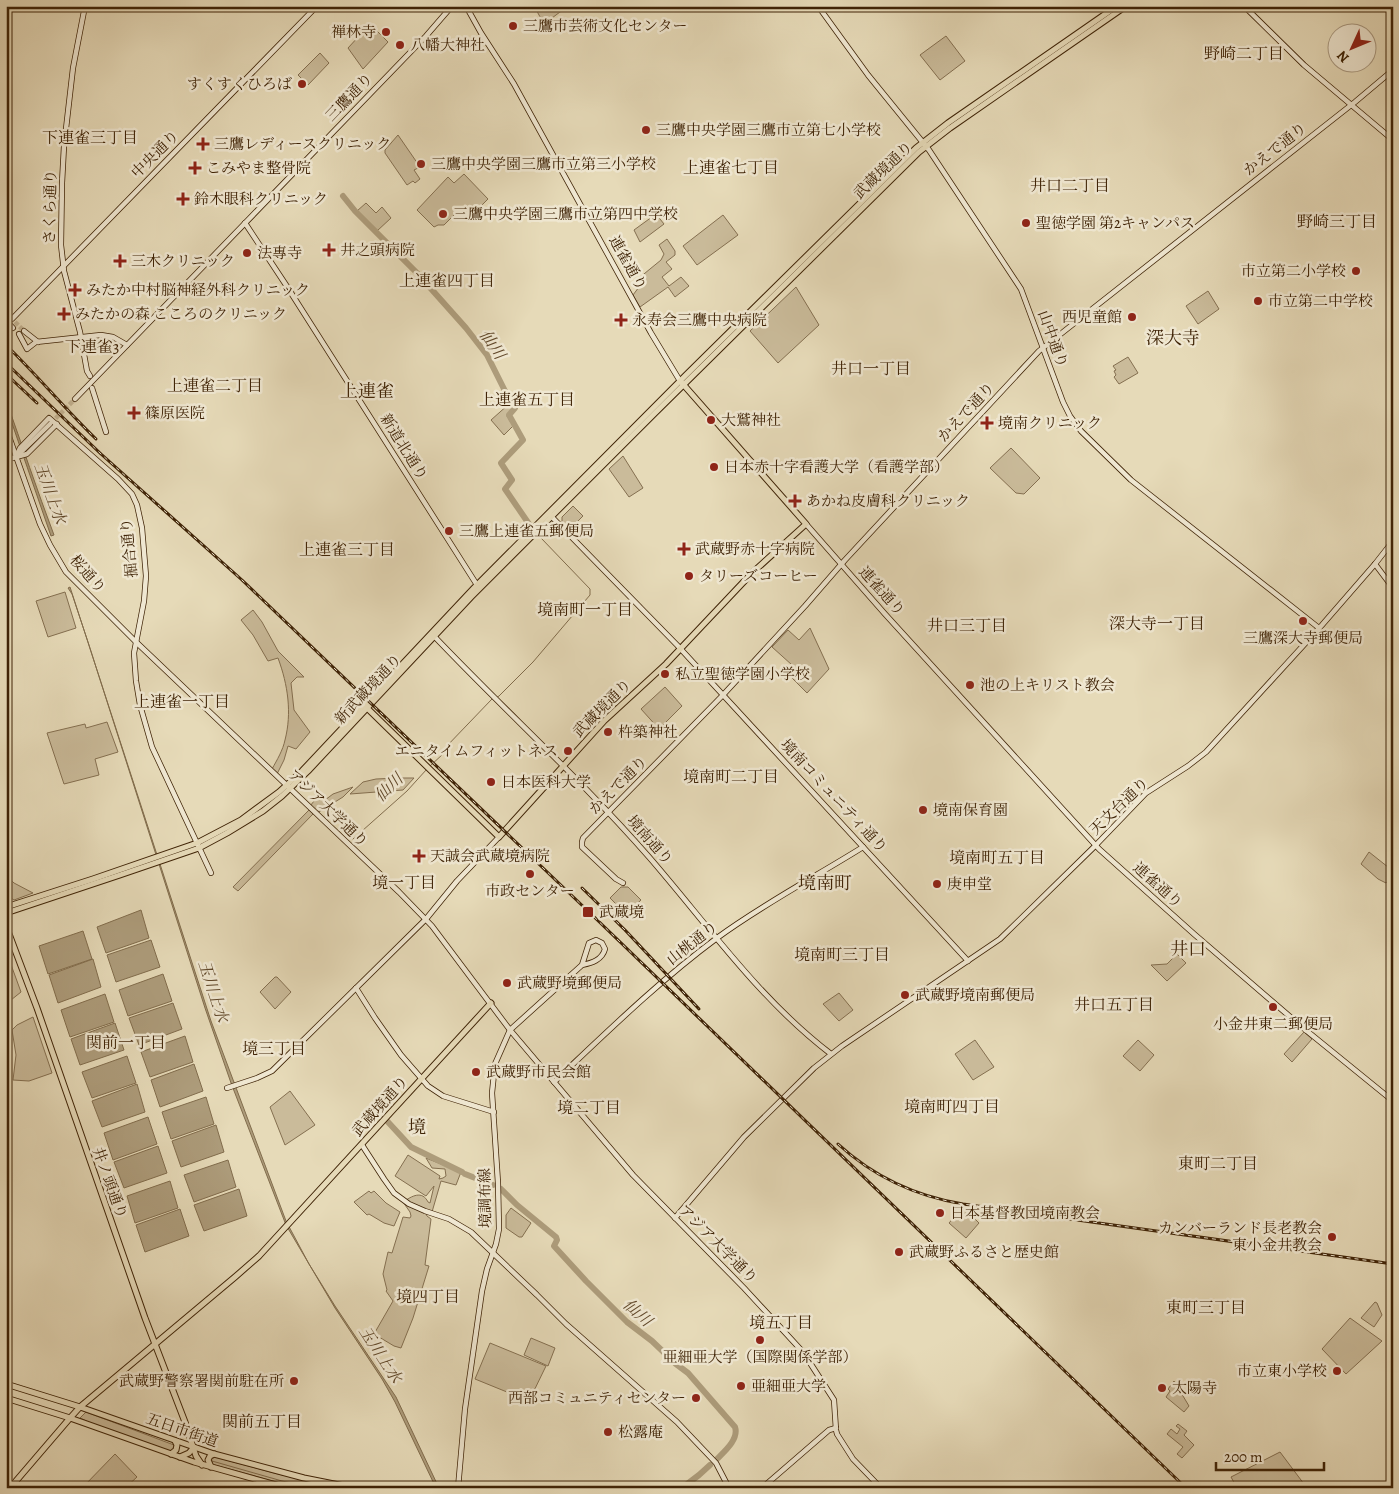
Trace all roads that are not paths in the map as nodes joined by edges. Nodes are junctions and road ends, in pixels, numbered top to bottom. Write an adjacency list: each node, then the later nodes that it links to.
1 (85, 6): 16 (street, さくら通り)
2 (317, 6): 16 (street, 中央通り)
3 (452, 6): 15 (street, 三鷹通り)
4 (466, 6): 26 (street, 連雀通り)
5 (818, 6): 14 (street, 山中通り)
6 (1117, 6): 10 (main road, 武蔵境通り)
7 (1126, 6): 9 (main road, 武蔵境通り)
8 (1244, 6): 12 (street)
9 (1044, 62): 10 (main road); 14 (main road, 武蔵境通り)
10 (1033, 65): 14 (main road, 武蔵境通り)
11 (1393, 70): 12 (street, かえで通り)
12 (1351, 105): 13 (street); 24 (street, かえで通り)
13 (1393, 140)
14 (924, 145): 24 (street, 山中通り); 26 (main road, 武蔵境通り)
15 (245, 222): 23 (street, 三鷹通り); 40 (street, 新道北通り)
16 (63, 266): 17 (street, 中央通り); 21 (street, さくら通り)
17 (11, 320): 18 (street)
18 (13, 328)
19 (24, 331): 22 (street)
20 (19, 334): 22 (street)
21 (81, 337): 22 (street); 23 (street); 25 (street, さくら通り)
22 (36, 342)
23 (127, 345): 28 (street, 三鷹通り)
24 (1043, 348): 38 (street, かえで通り); 42 (street, 山中通り)
25 (90, 376)
26 (682, 382): 35 (main road, 新武蔵境通り); 36 (main road, 連雀通り)
27 (92, 388): 32 (street)
28 (75, 399)
29 (50, 424): 33 (street)
30 (57, 424): 33 (street); 33 (street); 44 (street, 掘合通り)
31 (6, 428): 33 (street, 桜通り)
32 (106, 432)
33 (16, 457): 34 (street); 44 (street, 桜通り)
34 (6, 460)
35 (550, 514): 40 (main road, 新武蔵境通り); 43 (main road, 新武蔵境通り); 45 (street, 境南コミュニティ通り)
36 (806, 524): 38 (street, 連雀通り); 45 (main road, 武蔵境通り)
37 (1393, 541): 39 (street, 天文台通り)
38 (841, 564): 46 (street, かえで通り); 53 (street, 連雀通り)
39 (1375, 564): 41 (street); 42 (street, 天文台通り)
40 (477, 585): 43 (main road, 新武蔵境通り)
41 (1393, 588)
42 (1319, 628): 53 (street, 天文台通り)
43 (433, 635): 47 (main road, 新武蔵境通り); 48 (street, 境南通り)
44 (136, 642): 49 (street, アジア大学通り); 52 (street, 掘合通り)
45 (681, 649): 46 (street, 境南コミュニティ通り); 48 (main road, 武蔵境通り)
46 (723, 695): 50 (street, かえで通り); 54 (street, 境南コミュニティ通り)
47 (366, 707): 49 (main road, 新武蔵境通り); 51 (main road)
48 (563, 766): 50 (street, 境南通り); 51 (main road, 武蔵境通り)
49 (288, 787): 52 (main road, 新武蔵境通り); 60 (street, アジア大学通り)
50 (608, 813): 57 (street, かえで通り); 62 (street, 境南通り)
51 (499, 837): 60 (street, 武蔵境通り)
52 (198, 845): 55 (main road, 新武蔵境通り); 56 (street, 掘合通り)
53 (1095, 846): 64 (street, 天文台通り); 74 (street, 連雀通り)
54 (863, 847): 62 (street, 山桃通り); 64 (street, 境南コミュニティ通り)
55 (154, 861): 58 (main road, 新武蔵境通り); 59 (main road, 新武蔵境通り)
56 (211, 873)
57 (623, 883)
58 (6, 908)
59 (6, 913)
60 (426, 919): 67 (street, 武蔵境通り); 68 (street, アジア大学通り)
61 (6, 926): 79 (main road, 井ノ頭通り)
62 (716, 938): 70 (street); 72 (street, 山桃通り)
63 (583, 958): 65 (street); 65 (street); 66 (street)
64 (968, 961): 70 (street, 天文台通り)
65 (588, 964): 66 (street)
66 (582, 965): 69 (street)
67 (356, 988): 71 (street); 73 (street, 武蔵境通り)
68 (491, 1003): 69 (street); 71 (main road, 武蔵境通り)
69 (510, 1030): 72 (street, アジア大学通り); 75 (street, 境調布線)
70 (831, 1054): 77 (street, 天文台通り)
71 (421, 1079): 75 (street); 76 (main road, 武蔵境通り)
72 (554, 1082): 77 (street, アジア大学通り)
73 (227, 1088)
74 (1393, 1101)
75 (494, 1112): 78 (street, 境調布線)
76 (362, 1145): 78 (street); 79 (main road, 武蔵境通り)
77 (675, 1218): 84 (street, アジア大学通り)
78 (493, 1253): 95 (street, 境調布線); 96 (street)
79 (155, 1344): 82 (main road); 86 (main road, 井ノ頭通り)
80 (6, 1384): 82 (main road, 五日市街道)
81 (6, 1398): 83 (main road, 五日市街道)
82 (80, 1407): 83 (main road); 85 (main road, 五日市街道)
83 (70, 1418): 87 (main road, 五日市街道); 92 (main road)
84 (836, 1428): 97 (street); 98 (street, アジア大学通り)
85 (175, 1441): 86 (main road, 五日市街道); 87 (main road)
86 (194, 1447): 88 (main road, 五日市街道); 89 (main road); 90 (main road, 井ノ頭通り)
87 (171, 1454): 89 (main road, 五日市街道)
88 (214, 1454): 91 (main road); 94 (main road, 五日市街道)
89 (180, 1457): 90 (main road, 五日市街道)
90 (202, 1465): 91 (main road, 五日市街道)
91 (211, 1467): 93 (main road, 五日市街道)
92 (10, 1488)
93 (287, 1488)
94 (354, 1488)
95 (458, 1488)
96 (730, 1488)
97 (762, 1488)
98 (881, 1488)

